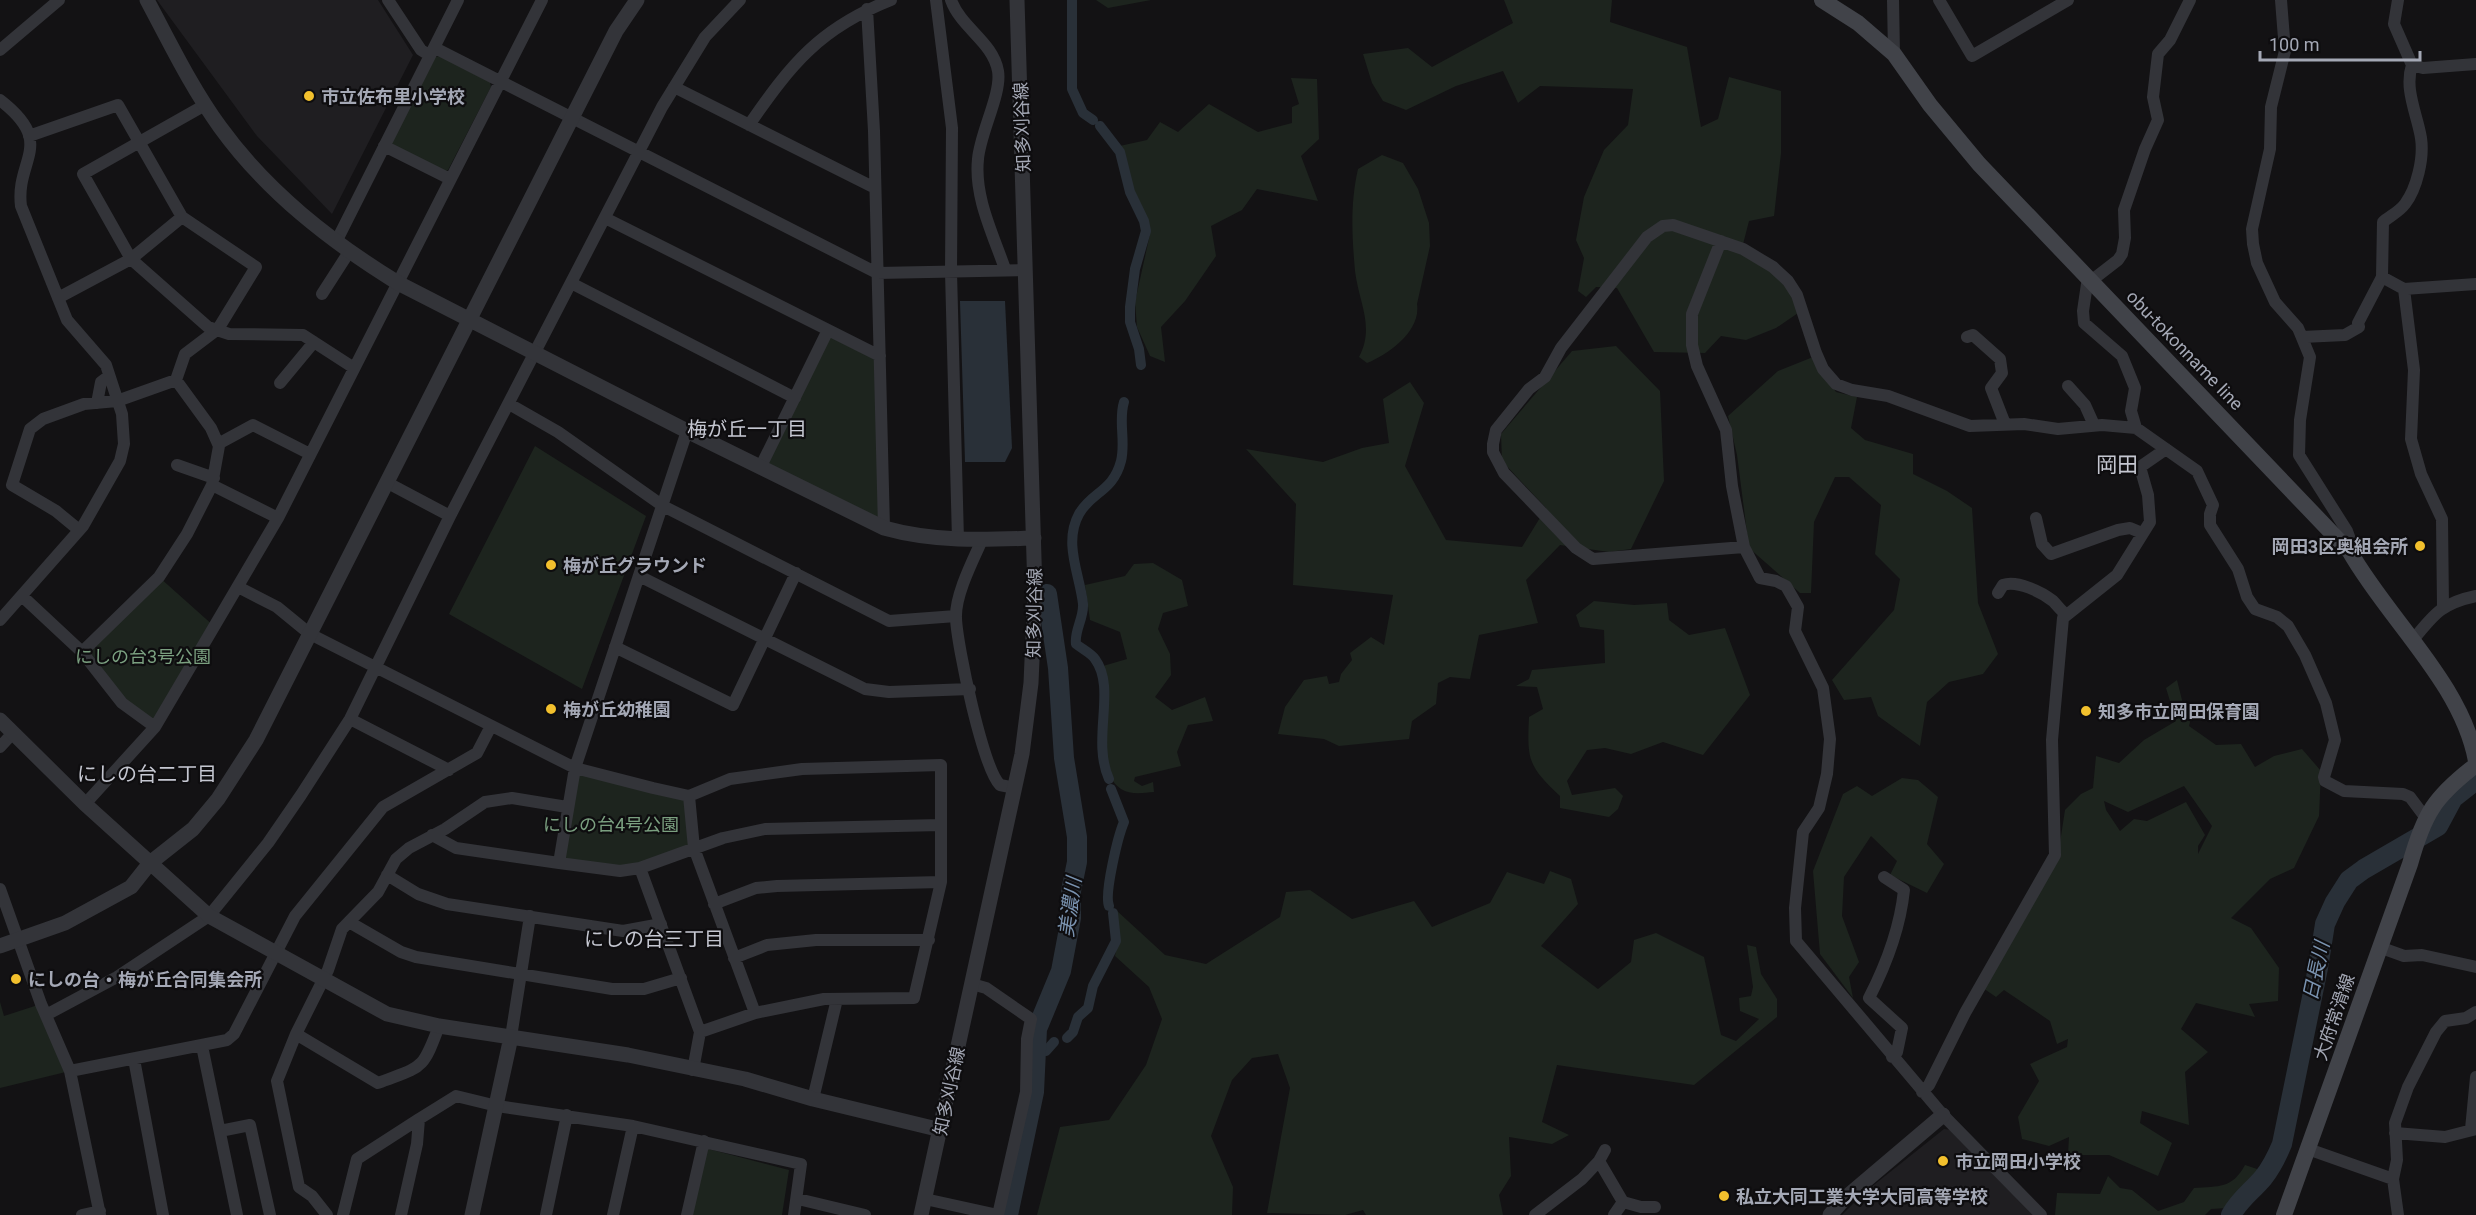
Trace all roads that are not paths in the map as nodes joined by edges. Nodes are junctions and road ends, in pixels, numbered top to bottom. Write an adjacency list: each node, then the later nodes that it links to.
1 (59, 0): 20 (street)
2 (147, 0): 30 (street)
3 (388, 0): 21 (street)
4 (458, 0): 21 (street)
5 (542, 0): 25 (street)
6 (637, 0): 31 (street)
7 (740, 0): 26 (street)
8 (891, 0): 19 (street)
9 (936, 0): 47 (street)
10 (951, 0): 27 (street)
11 (1017, 0): 28 (street, 知多刈谷線)
12 (1822, 0): 22 (main road, obu-tokonname line)
13 (1893, 0): 22 (street)
14 (1939, 0): 15 (street)
15 (2068, 0)
16 (2190, 0): 50 (street)
17 (2281, 0): 61 (street)
18 (2398, 0): 24 (street)
19 (867, 9): 32 (street); 38 (street)
20 (0, 50)
21 (432, 52): 25 (street); 35 (street)
22 (1894, 54): 50 (main road, obu-tokonname line)
23 (2476, 64): 24 (street)
24 (2412, 65): 49 (street)
25 (499, 81): 31 (street); 37 (street)
26 (674, 87): 32 (street); 36 (street)
27 (999, 88): 28 (street); 45 (street)
28 (1020, 90): 46 (street, 知多刈谷線)
29 (0, 100): 33 (street)
30 (206, 105): 34 (street); 42 (street)
31 (571, 118): 36 (street); 57 (street)
32 (749, 125): 38 (street)
33 (29, 136): 34 (street); 56 (street)
34 (140, 142): 39 (street); 44 (street)
35 (384, 146): 37 (street); 42 (street)
36 (639, 153): 40 (street); 48 (street)
37 (450, 179): 51 (street)
38 (875, 188): 48 (street)
39 (182, 217): 44 (street); 59 (street)
40 (605, 218): 52 (street); 58 (street)
41 (1721, 241): 74 (street); 95 (street); 95 (street)
42 (336, 242): 43 (street)
43 (349, 252): 51 (street); 55 (street)
44 (131, 259): 56 (street); 59 (street)
45 (1005, 269): 46 (street); 47 (street)
46 (1026, 270): 92 (street, 知多刈谷線)
47 (951, 272): 48 (street); 93 (street)
48 (877, 273): 64 (street)
49 (2382, 277): 54 (street); 61 (street)
50 (2091, 281): 76 (street); 96 (main road, obu-tokonname line)
51 (398, 283): 57 (street); 65 (street)
52 (571, 283): 63 (street); 70 (street)
53 (2476, 284): 54 (street)
54 (2404, 289): 103 (street)
55 (322, 294)
56 (58, 298): 66 (street)
57 (470, 320): 63 (street); 84 (street)
58 (828, 330): 64 (street); 70 (street)
59 (216, 331): 62 (street); 67 (street)
60 (1966, 337): 74 (street)
61 (2302, 337): 96 (street)
62 (314, 342): 65 (street); 68 (street)
63 (535, 353): 73 (street); 77 (street)
64 (880, 356): 89 (street)
65 (354, 368): 80 (street)
66 (109, 376): 71 (street); 72 (street)
67 (176, 380): 71 (street); 78 (street)
68 (280, 383)
69 (2068, 386): 75 (street)
70 (795, 398): 82 (street)
71 (117, 400): 72 (street); 90 (street)
72 (97, 403): 90 (street)
73 (508, 404): 85 (street); 86 (street)
74 (2005, 424): 75 (street)
75 (2094, 424): 76 (street)
76 (2136, 428): 79 (street)
77 (687, 431): 82 (street); 85 (street)
78 (218, 444): 80 (street); 83 (street)
79 (2166, 449): 91 (street); 128 (street)
80 (310, 454): 87 (street)
81 (177, 465): 83 (street)
82 (761, 466): 89 (street)
83 (213, 481): 87 (street); 111 (street)
84 (386, 482): 86 (street); 107 (street)
85 (663, 506): 97 (street); 98 (street)
86 (450, 516): 112 (street)
87 (278, 518): 99 (street)
88 (2036, 518): 91 (street)
89 (884, 528): 93 (street)
90 (80, 530): 101 (street)
91 (2142, 533): 104 (street)
92 (1034, 538): 94 (street); 123 (street, 知多刈谷線)
93 (958, 540): 94 (street)
94 (982, 540): 105 (street)
95 (1744, 547): 163 (street)
96 (2350, 552): 109 (main road, obu-tokonname line)
97 (796, 573): 105 (street); 108 (street)
98 (639, 576): 108 (street); 110 (street)
99 (238, 587): 107 (street); 117 (street)
100 (1998, 593): 104 (street)
101 (21, 596): 106 (street); 111 (street)
102 (2476, 596): 103 (street)
103 (2443, 607): 109 (street)
104 (2067, 615): 168 (street)
105 (956, 616): 113 (street)
106 (0, 620)
107 (310, 634): 112 (street); 131 (street)
108 (764, 639): 110 (street); 113 (street)
109 (2413, 640): 120 (main road, obu-tokonname line)
110 (615, 647): 121 (street)
111 (82, 652): 117 (street)
112 (375, 668): 114 (street); 116 (street)
113 (970, 689): 123 (street)
114 (350, 719): 122 (street); 139 (street)
115 (0, 720): 118 (street)
116 (490, 726): 121 (street); 122 (street)
117 (155, 727): 125 (street)
118 (12, 734): 119 (street); 125 (street)
119 (0, 747)
120 (2476, 763): 128 (main road, obu-tokonname line)
121 (575, 768): 124 (street); 126 (street)
122 (449, 770): 147 (street)
123 (1015, 788): 153 (street, 知多刈谷線)
124 (689, 795): 127 (street); 130 (street)
125 (85, 804): 131 (street)
126 (567, 807): 129 (street); 132 (street)
127 (941, 825): 130 (street); 136 (street)
128 (2421, 831): 146 (main road, 大府常滑線)
129 (432, 835): 132 (street); 134 (street)
130 (694, 848): 133 (street); 138 (street)
131 (150, 863): 139 (street); 143 (street)
132 (560, 863): 133 (street)
133 (640, 868): 142 (street)
134 (387, 875): 140 (street); 141 (street)
135 (1884, 877): 163 (street)
136 (941, 882): 138 (street); 144 (street)
137 (0, 890): 143 (street)
138 (714, 904): 148 (street)
139 (208, 916): 147 (street); 157 (street)
140 (530, 916): 142 (street); 150 (street)
141 (349, 922): 150 (street); 152 (street)
142 (661, 924): 151 (street)
143 (19, 940): 145 (street); 157 (street)
144 (929, 940): 148 (street); 154 (street)
145 (0, 946)
146 (2379, 947): 149 (street); 180 (main road, 大府常滑線)
147 (278, 954): 152 (street); 162 (street)
148 (734, 958): 155 (street)
149 (2476, 967)
150 (520, 975): 151 (street); 161 (street)
151 (681, 978): 159 (street)
152 (322, 980): 158 (street); 160 (street)
153 (972, 984): 176 (street, 知多刈谷線); 201 (street)
154 (837, 999): 155 (street); 169 (street)
155 (755, 1012): 159 (street)
156 (2476, 1012): 178 (street)
157 (46, 1015): 166 (street)
158 (439, 1026): 160 (street); 161 (street)
159 (700, 1032): 165 (street)
160 (296, 1034): 191 (street)
161 (511, 1037): 165 (street); 170 (street)
162 (202, 1046): 164 (street); 177 (street)
163 (1892, 1057): 168 (street)
164 (134, 1059): 166 (street); 188 (street)
165 (693, 1070): 169 (street)
166 (70, 1071): 186 (street)
167 (2476, 1077): 175 (street)
168 (1922, 1092): 172 (street)
169 (813, 1099): 176 (street)
170 (497, 1106): 171 (street); 173 (street); 194 (street)
171 (567, 1115): 174 (street); 195 (street)
172 (1943, 1115): 204 (street); 205 (street)
173 (419, 1119): 192 (street); 193 (street)
174 (633, 1126): 179 (street); 196 (street)
175 (2473, 1129): 178 (street)
176 (941, 1130): 183 (street, 知多刈谷線)
177 (220, 1131): 189 (street); 190 (street)
178 (2395, 1133): 181 (street)
179 (704, 1141): 182 (street); 197 (street)
180 (2308, 1149): 181 (street); 206 (main road, 大府常滑線)
181 (2393, 1179): 207 (street)
182 (798, 1199): 198 (street); 199 (street)
183 (924, 1199): 200 (street, 知多刈谷線); 201 (street)
184 (1623, 1202): 185 (street); 202 (street); 203 (street)
185 (1655, 1207)
186 (100, 1213): 187 (street)
187 (82, 1215)
188 (163, 1215)
189 (237, 1215)
190 (270, 1215)
191 (327, 1215)
192 (344, 1215)
193 (401, 1215)
194 (472, 1215)
195 (546, 1215)
196 (613, 1215)
197 (687, 1215)
198 (794, 1215)
199 (865, 1215)
200 (921, 1215)
201 (998, 1215)
202 (1535, 1215)
203 (1614, 1215)
204 (1830, 1215)
205 (2041, 1215)
206 (2284, 1215)
207 (2398, 1215)

